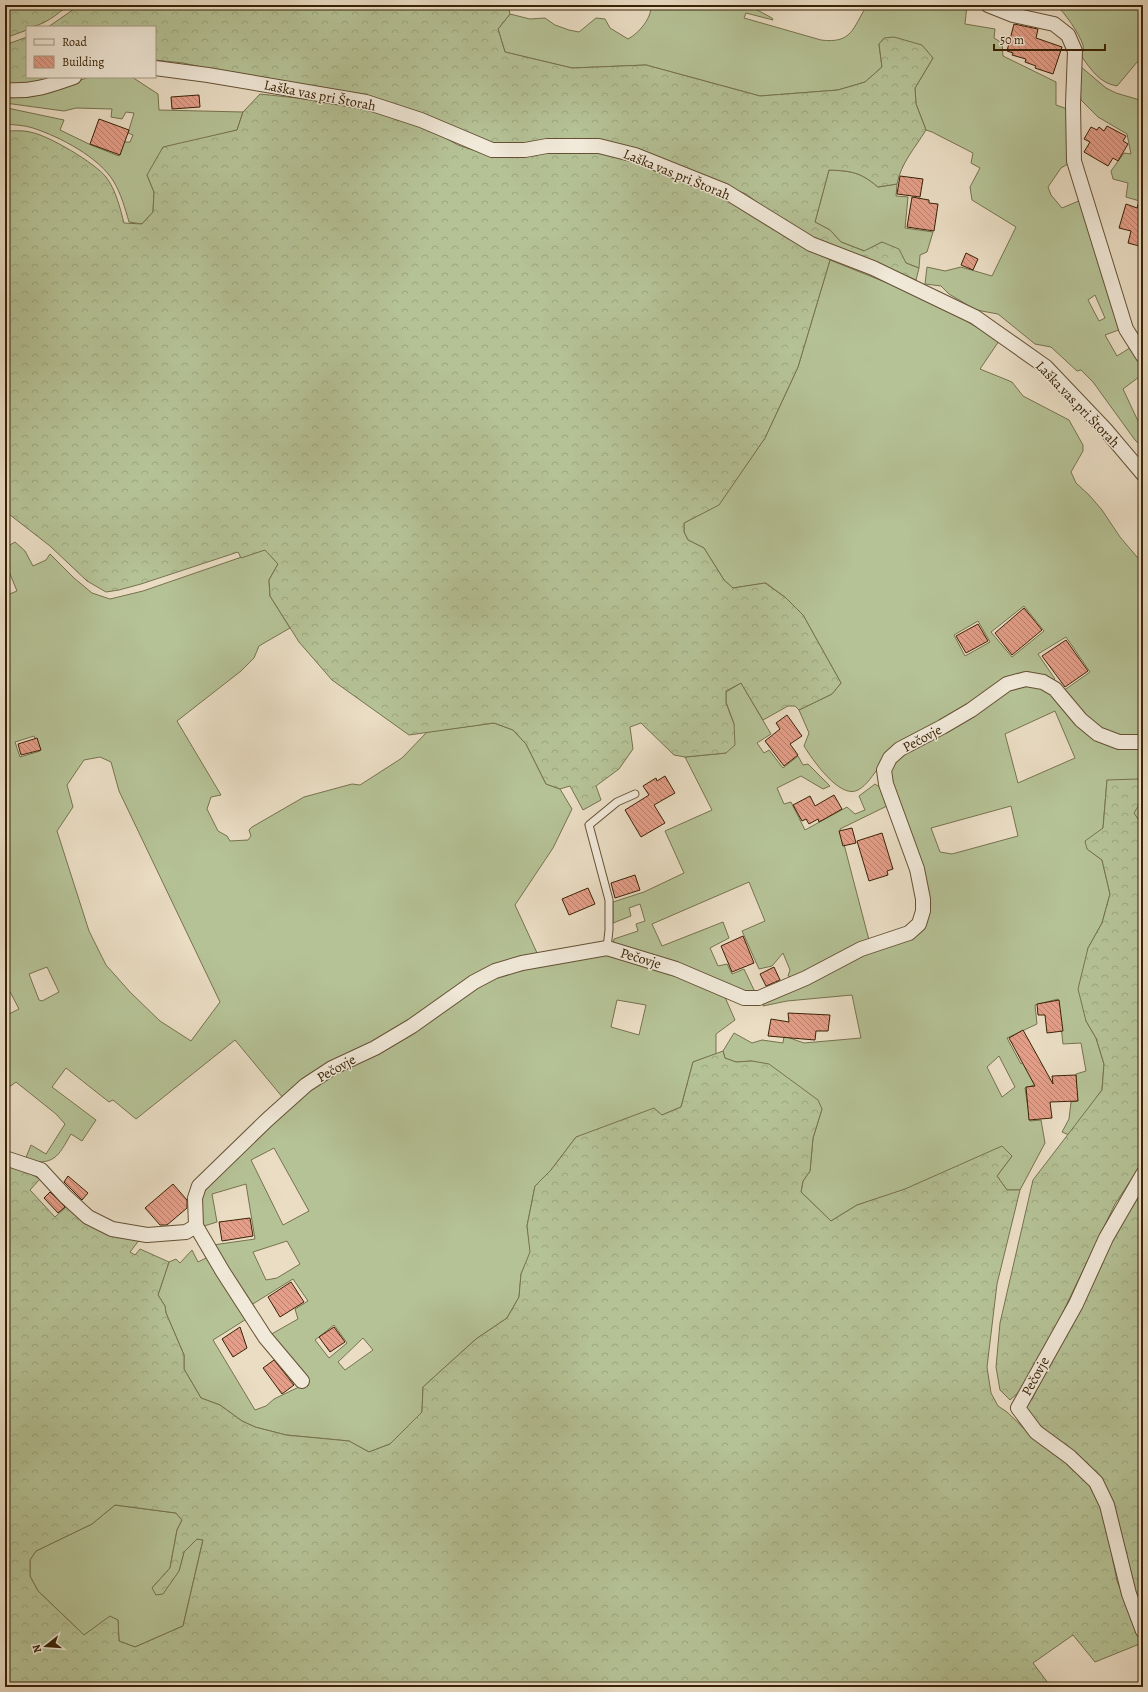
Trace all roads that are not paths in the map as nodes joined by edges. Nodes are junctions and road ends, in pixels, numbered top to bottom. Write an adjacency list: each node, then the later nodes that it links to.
1 (988, 5): 5 (street)
2 (156, 68): 6 (street, Laška vas pri Štorah)
3 (71, 78): 4 (street)
4 (5, 90)
5 (1143, 356)
6 (1143, 474)
7 (1143, 742): 9 (street, Pečovje)
8 (636, 794): 9 (lane)
9 (607, 948): 12 (street, Pečovje)
10 (5, 1158): 12 (street)
11 (1143, 1174): 14 (street, Pečovje)
12 (196, 1226): 13 (street)
13 (302, 1381)
14 (1143, 1631)

